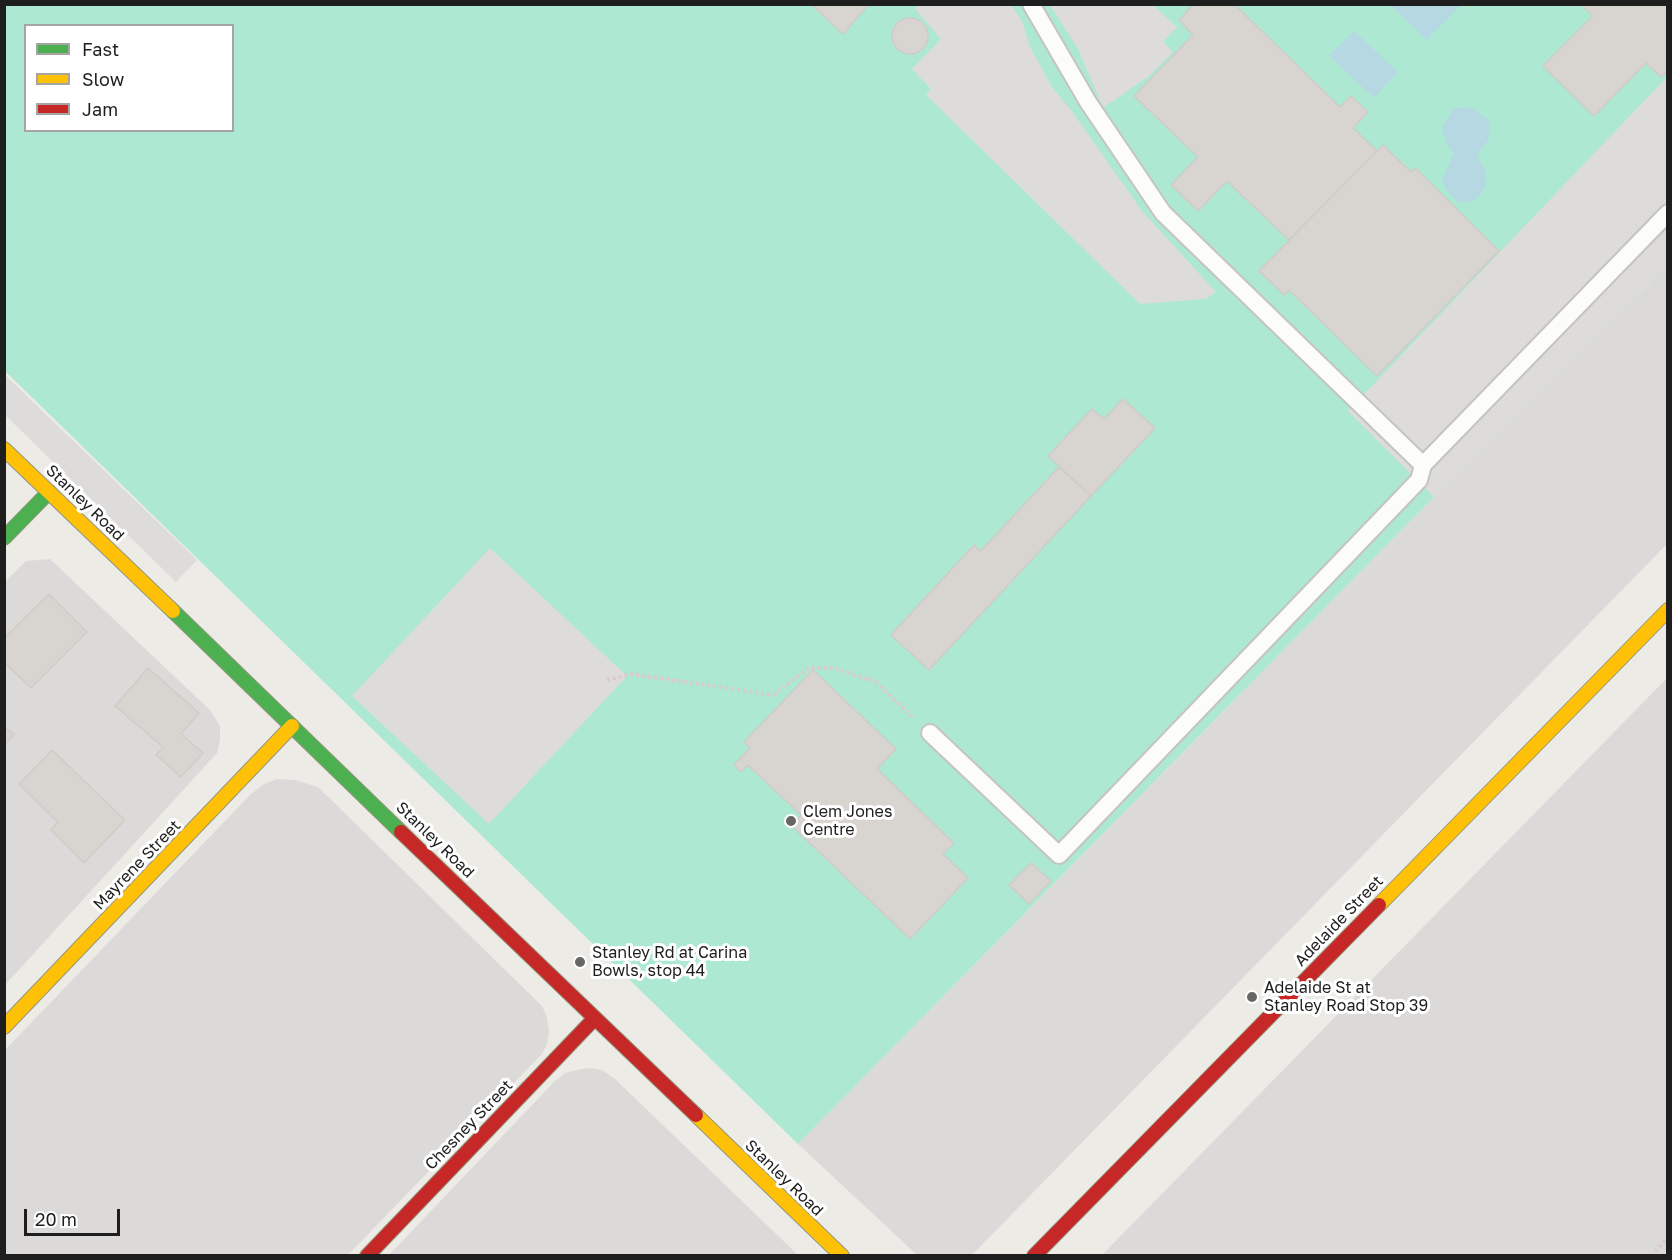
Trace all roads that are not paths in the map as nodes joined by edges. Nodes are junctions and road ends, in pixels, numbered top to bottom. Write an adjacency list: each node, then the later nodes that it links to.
1 (1031, 4): 4 (lane)
2 (1668, 213): 4 (lane)
3 (4, 449): 5 (street, Stanley Road)
4 (1423, 465): 9 (lane)
5 (49, 492): 6 (street); 8 (street, Stanley Road)
6 (4, 538)
7 (1668, 610): 14 (street, Adelaide Street)
8 (292, 726): 10 (street, Stanley Road); 11 (street, Mayrene Street)
9 (930, 733)
10 (596, 1018): 12 (street, Chesney Street); 13 (street, Stanley Road)
11 (4, 1027)
12 (367, 1256)
13 (842, 1256)
14 (1034, 1256)

